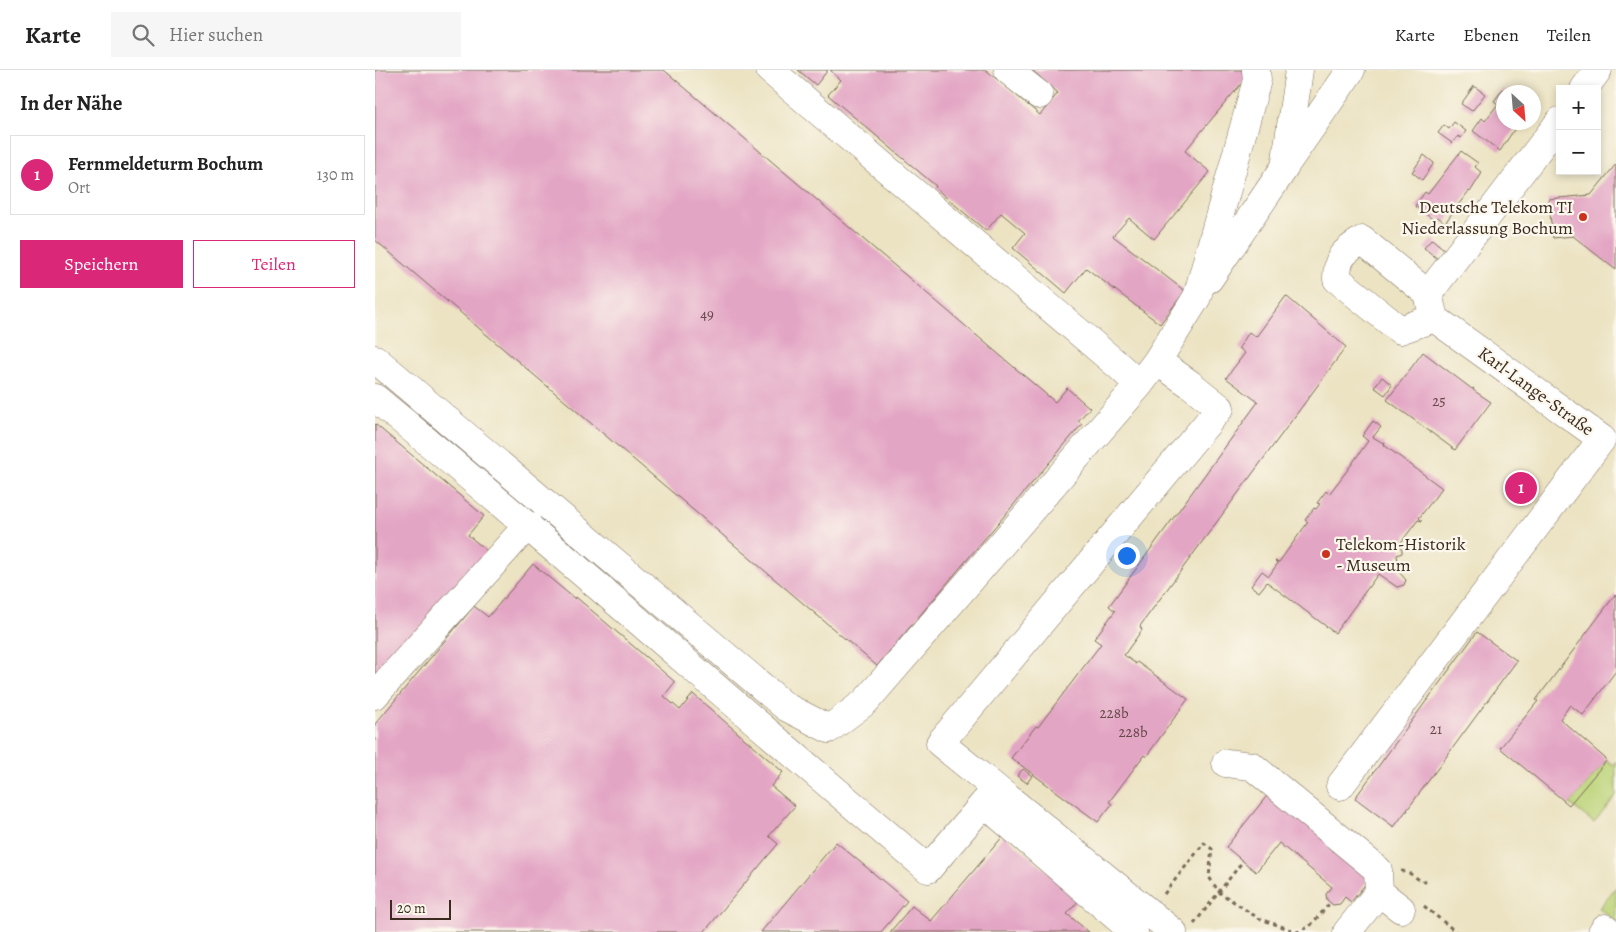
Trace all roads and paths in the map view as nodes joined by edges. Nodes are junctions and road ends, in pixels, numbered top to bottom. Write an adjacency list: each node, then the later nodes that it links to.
1 (770, 70): 14 (lane)
2 (1008, 70): 8 (lane)
3 (1256, 70): 11 (lane)
4 (1299, 70): 10 (lane)
5 (1351, 70): 10 (lane)
6 (1598, 70): 7 (lane)
7 (1587, 85)
8 (1039, 95)
9 (1556, 127): 19 (lane, Karl-Lange-Straße)
10 (1285, 167): 11 (lane)
11 (1197, 297): 13 (lane)
12 (375, 359): 14 (lane)
13 (1157, 361): 14 (lane); 20 (lane)
14 (1139, 385)
15 (375, 398): 16 (lane)
16 (528, 525): 17 (lane); 20 (lane)
17 (375, 696)
18 (1226, 763): 22 (lane)
19 (1340, 786)
20 (990, 796): 28 (lane); 29 (lane)
21 (1243, 862): 24 (path)
22 (1379, 881): 23 (path); 27 (lane); 30 (lane)
23 (1429, 882)
24 (1219, 892): 25 (path); 26 (path); 28 (path)
25 (1161, 898)
26 (1330, 903)
27 (1401, 909)
28 (1183, 929)
29 (1134, 932)
30 (1347, 932)
31 (1602, 932): 32 (lane)
32 (1610, 932)

